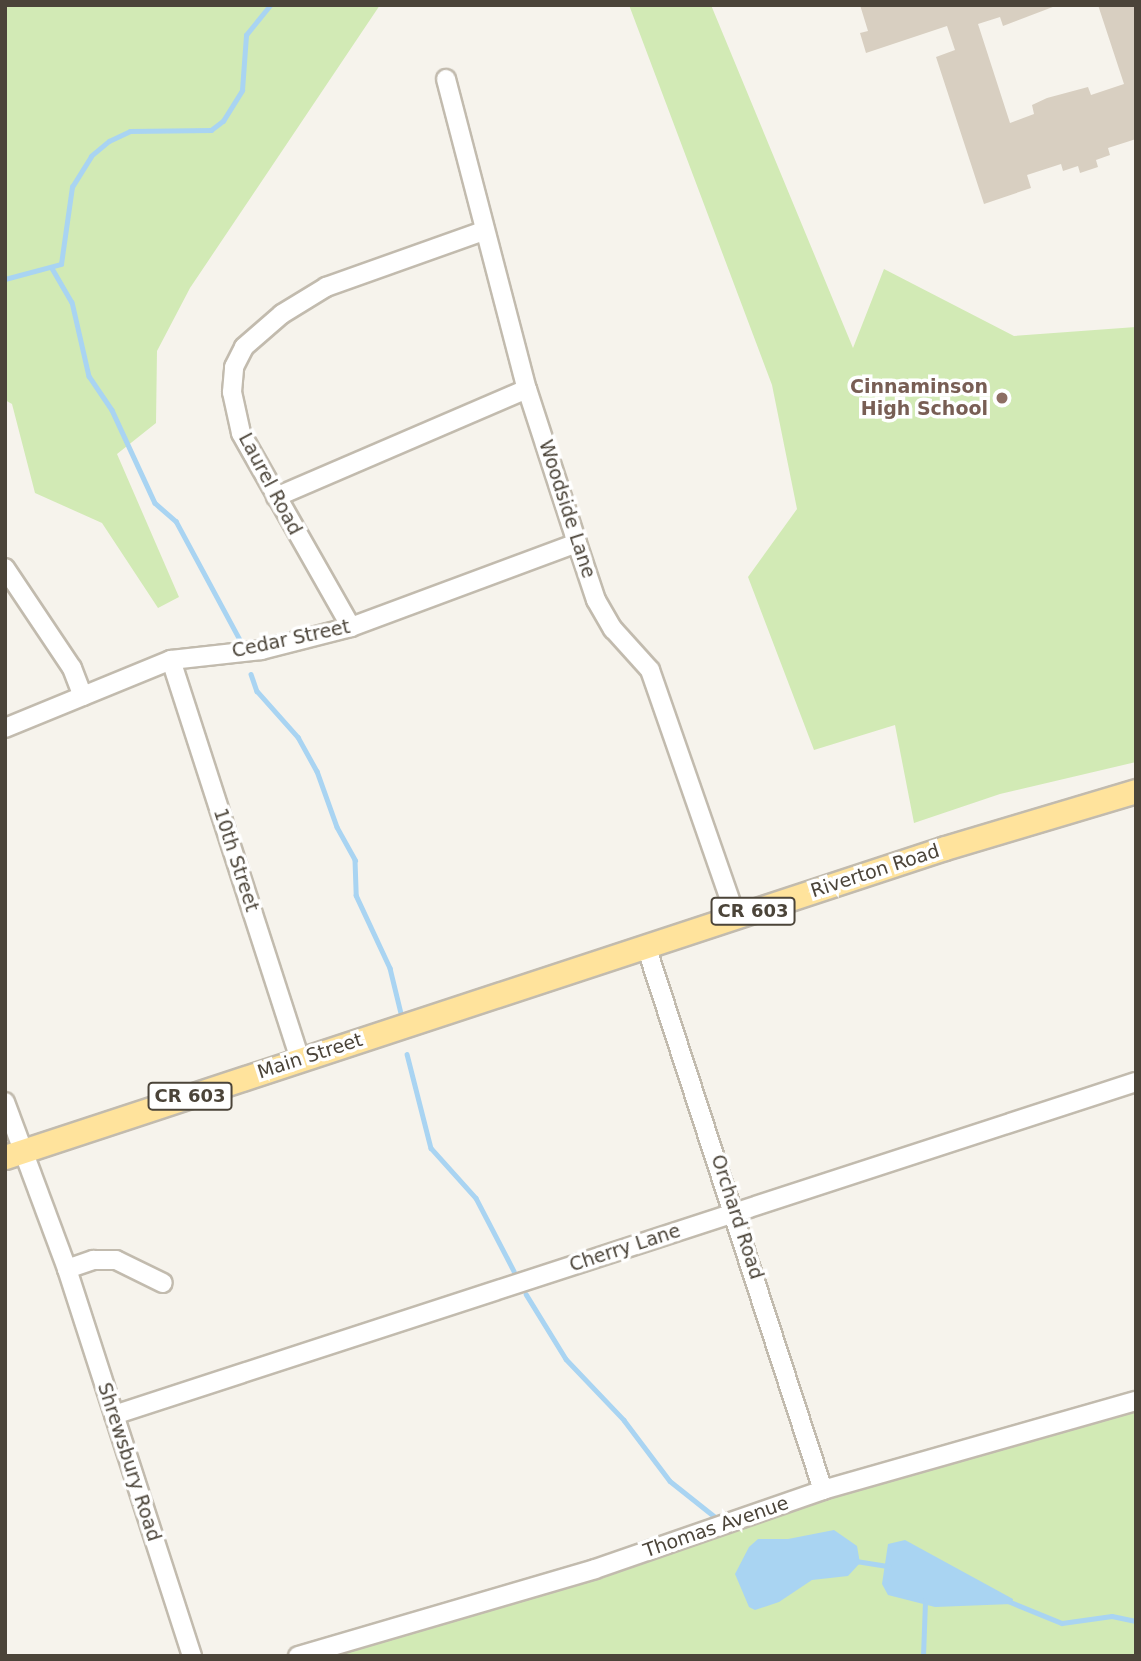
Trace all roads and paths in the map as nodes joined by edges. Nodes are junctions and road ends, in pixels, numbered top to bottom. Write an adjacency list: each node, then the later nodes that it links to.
1 (446, 79): 2 (street, Woodside Lane)
2 (483, 231): 3 (street, Woodside Lane); 4 (street, Laurel Road)
3 (527, 389): 4 (street); 5 (street, Woodside Lane)
4 (276, 497): 7 (street, Laurel Road)
5 (576, 543): 7 (street, Cedar Street); 12 (street, Woodside Lane)
6 (5, 568): 9 (street)
7 (351, 627): 8 (street, Cedar Street)
8 (171, 660): 9 (street, Cedar Street); 15 (street, 10th Street)
9 (83, 696): 10 (street, Cedar Street)
10 (5, 728)
11 (1136, 791): 12 (main road, Riverton Road / CR 603)
12 (736, 917): 13 (main road, Riverton Road / CR 603)
13 (646, 946): 14 (main road, Riverton Road / CR 603); 19 (street, Orchard Road)
14 (375, 1034): 15 (main road, Main Street / CR 603)
15 (300, 1059): 18 (main road, Main Street / CR 603)
16 (1136, 1082): 19 (street, Cherry Lane)
17 (5, 1102): 18 (street, Shrewsbury Road)
18 (14, 1154): 20 (street, Shrewsbury Road)
19 (736, 1212): 23 (street, Cherry Lane); 24 (street, Orchard Road)
20 (67, 1269): 21 (street); 23 (street, Shrewsbury Road)
21 (163, 1283)
22 (1136, 1401): 24 (street, Thomas Avenue)
23 (114, 1415): 25 (street, Shrewsbury Road)
24 (823, 1490): 26 (street, Thomas Avenue)
25 (192, 1656)
26 (298, 1656)

